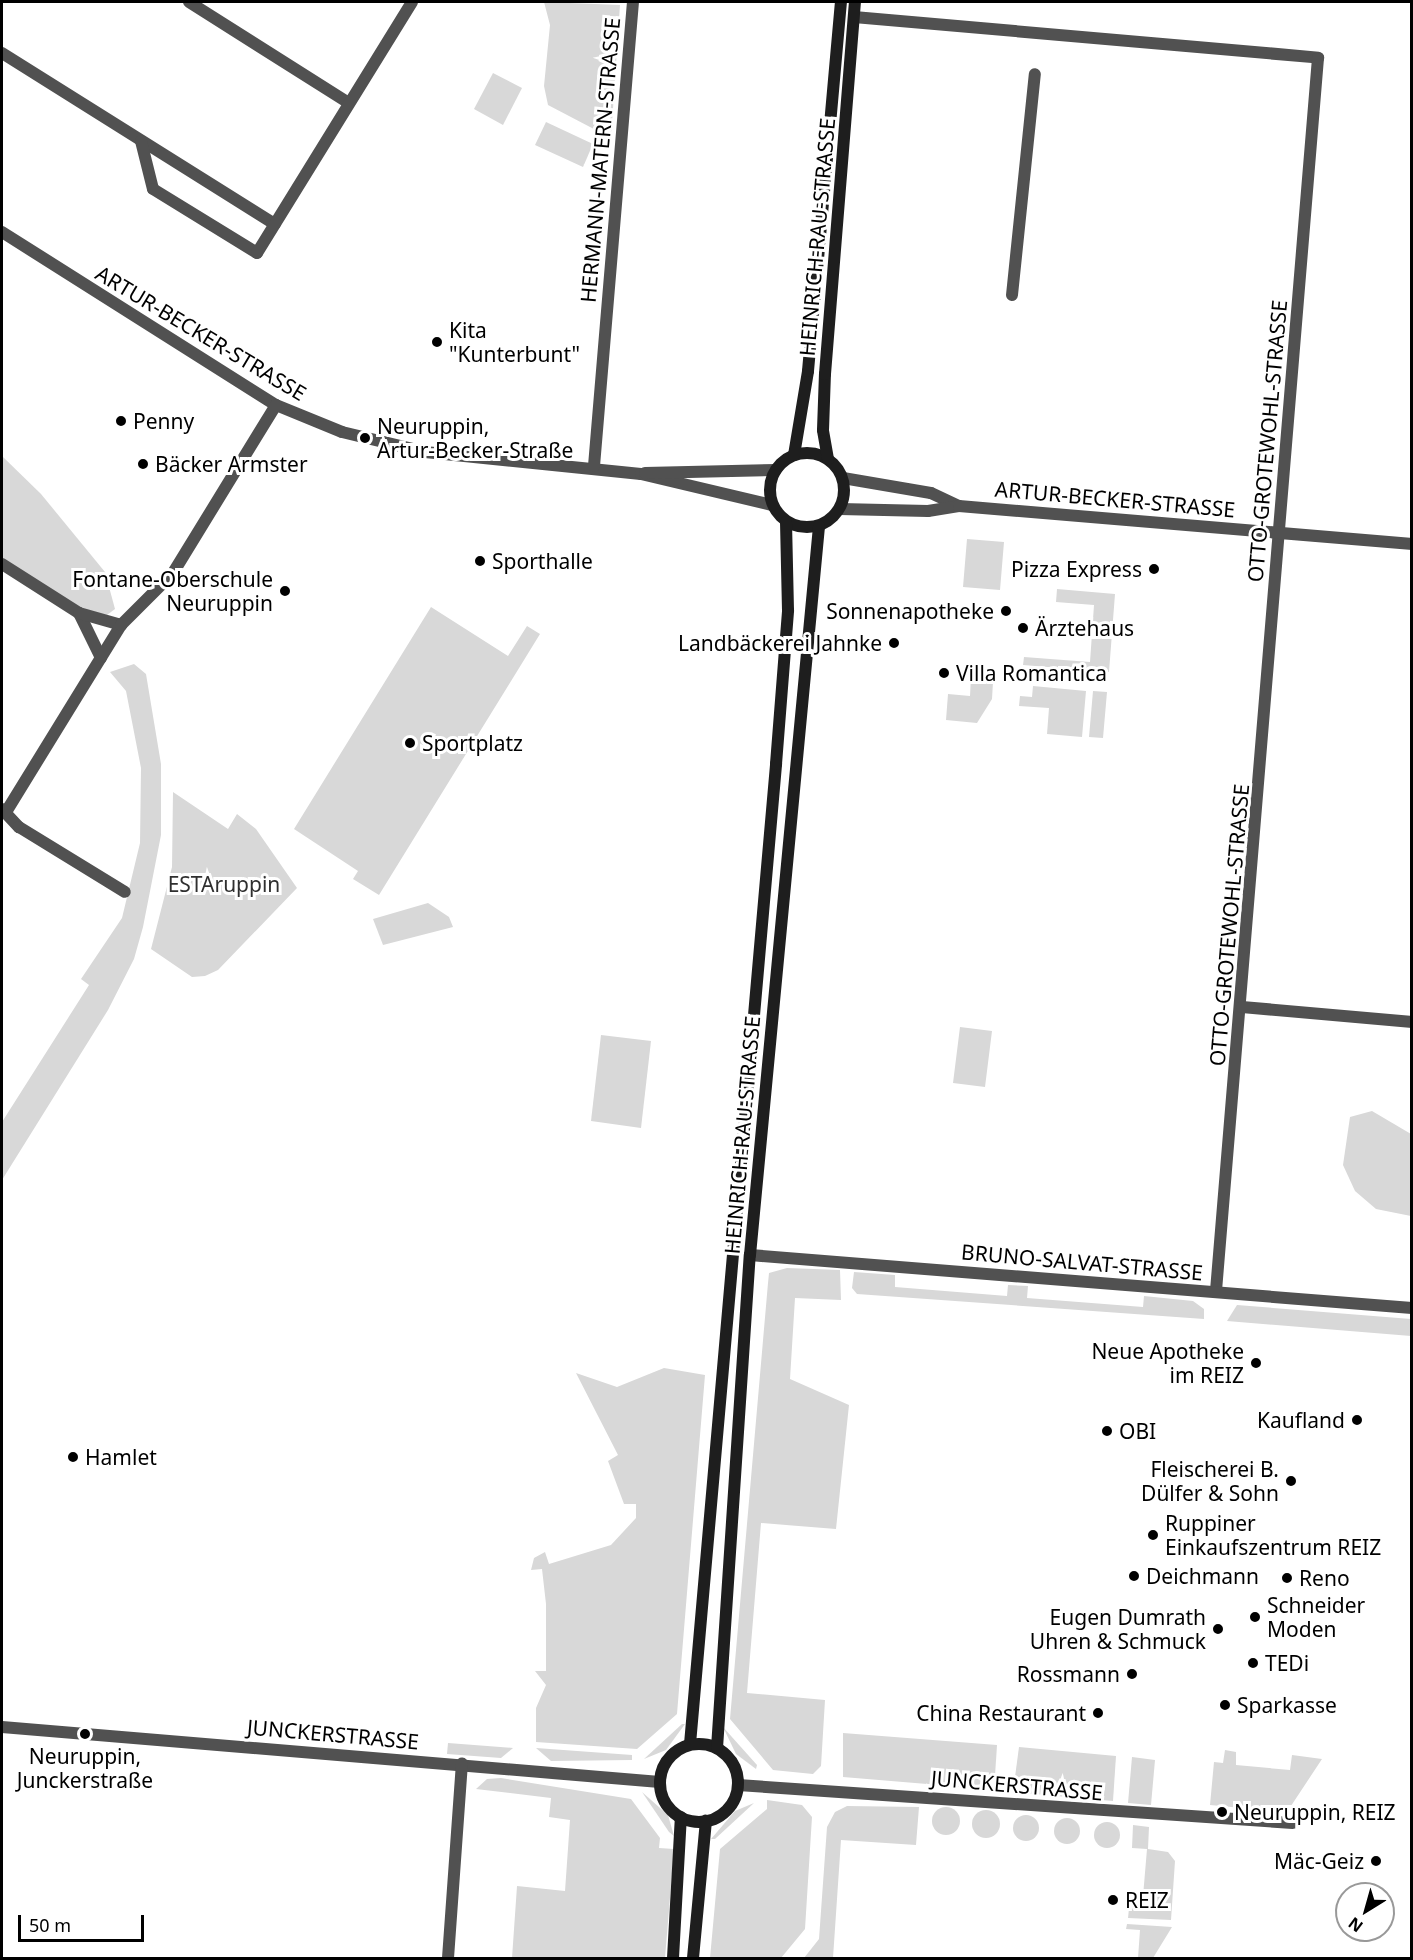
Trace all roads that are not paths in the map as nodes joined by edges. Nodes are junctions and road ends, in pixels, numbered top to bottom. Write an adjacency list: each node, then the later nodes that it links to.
1 (189, 2): 10 (street)
2 (412, 2): 10 (street)
3 (633, 2): 18 (street, HERMANN-MATERN-STRASSE)
4 (841, 2): 6 (main road, HEINRICH-RAU-STRASSE)
5 (855, 2): 7 (main road, HEINRICH-RAU-STRASSE)
6 (840, 16): 7 (main road); 16 (main road, HEINRICH-RAU-STRASSE)
7 (854, 17): 17 (main road, HEINRICH-RAU-STRASSE); 27 (street, OTTO-GROTEWOHL-STRASSE)
8 (2, 53): 11 (street)
9 (1035, 74): 14 (street)
10 (349, 103): 12 (street)
11 (141, 141): 12 (street); 12 (street)
12 (275, 224)
13 (2, 232): 15 (street, ARTUR-BECKER-STRASSE)
14 (1012, 295)
15 (276, 405): 18 (street, ARTUR-BECKER-STRASSE); 31 (street)
16 (794, 455): 17 (main road); 19 (main road)
17 (828, 459): 21 (main road)
18 (594, 466): 20 (street, ARTUR-BECKER-STRASSE)
19 (776, 470): 20 (street, ARTUR-BECKER-STRASSE); 22 (main road)
20 (641, 474): 22 (street, ARTUR-BECKER-STRASSE)
21 (843, 478): 23 (street, ARTUR-BECKER-STRASSE); 24 (main road)
22 (772, 505): 25 (main road)
23 (959, 506): 24 (street, ARTUR-BECKER-STRASSE); 27 (street, ARTUR-BECKER-STRASSE)
24 (840, 509): 26 (main road)
25 (786, 522): 26 (main road); 41 (main road, HEINRICH-RAU-STRASSE)
26 (819, 526): 37 (main road, HEINRICH-RAU-STRASSE)
27 (1278, 533): 28 (street, ARTUR-BECKER-STRASSE); 35 (street, OTTO-GROTEWOHL-STRASSE)
28 (1412, 544)
29 (2, 564): 30 (street)
30 (79, 613): 31 (street); 32 (street)
31 (121, 625): 32 (street)
32 (100, 658): 33 (street)
33 (7, 812): 34 (street)
34 (125, 892)
35 (1242, 1008): 36 (street); 38 (street, OTTO-GROTEWOHL-STRASSE)
36 (1412, 1022)
37 (750, 1255): 38 (street, BRUNO-SALVAT-STRASSE); 42 (main road, HEINRICH-RAU-STRASSE)
38 (1216, 1292): 39 (street, BRUNO-SALVAT-STRASSE)
39 (1412, 1308)
40 (2, 1726): 43 (street, JUNCKERSTRASSE)
41 (690, 1744): 42 (main road); 44 (main road)
42 (717, 1748): 45 (main road)
43 (462, 1764): 44 (street, JUNCKERSTRASSE); 49 (street)
44 (660, 1782): 46 (main road)
45 (738, 1785): 47 (main road); 48 (street, JUNCKERSTRASSE)
46 (681, 1817): 47 (main road); 50 (main road)
47 (706, 1821): 51 (main road)
48 (1293, 1823)
49 (448, 1959)
50 (674, 1959)
51 (693, 1959)

